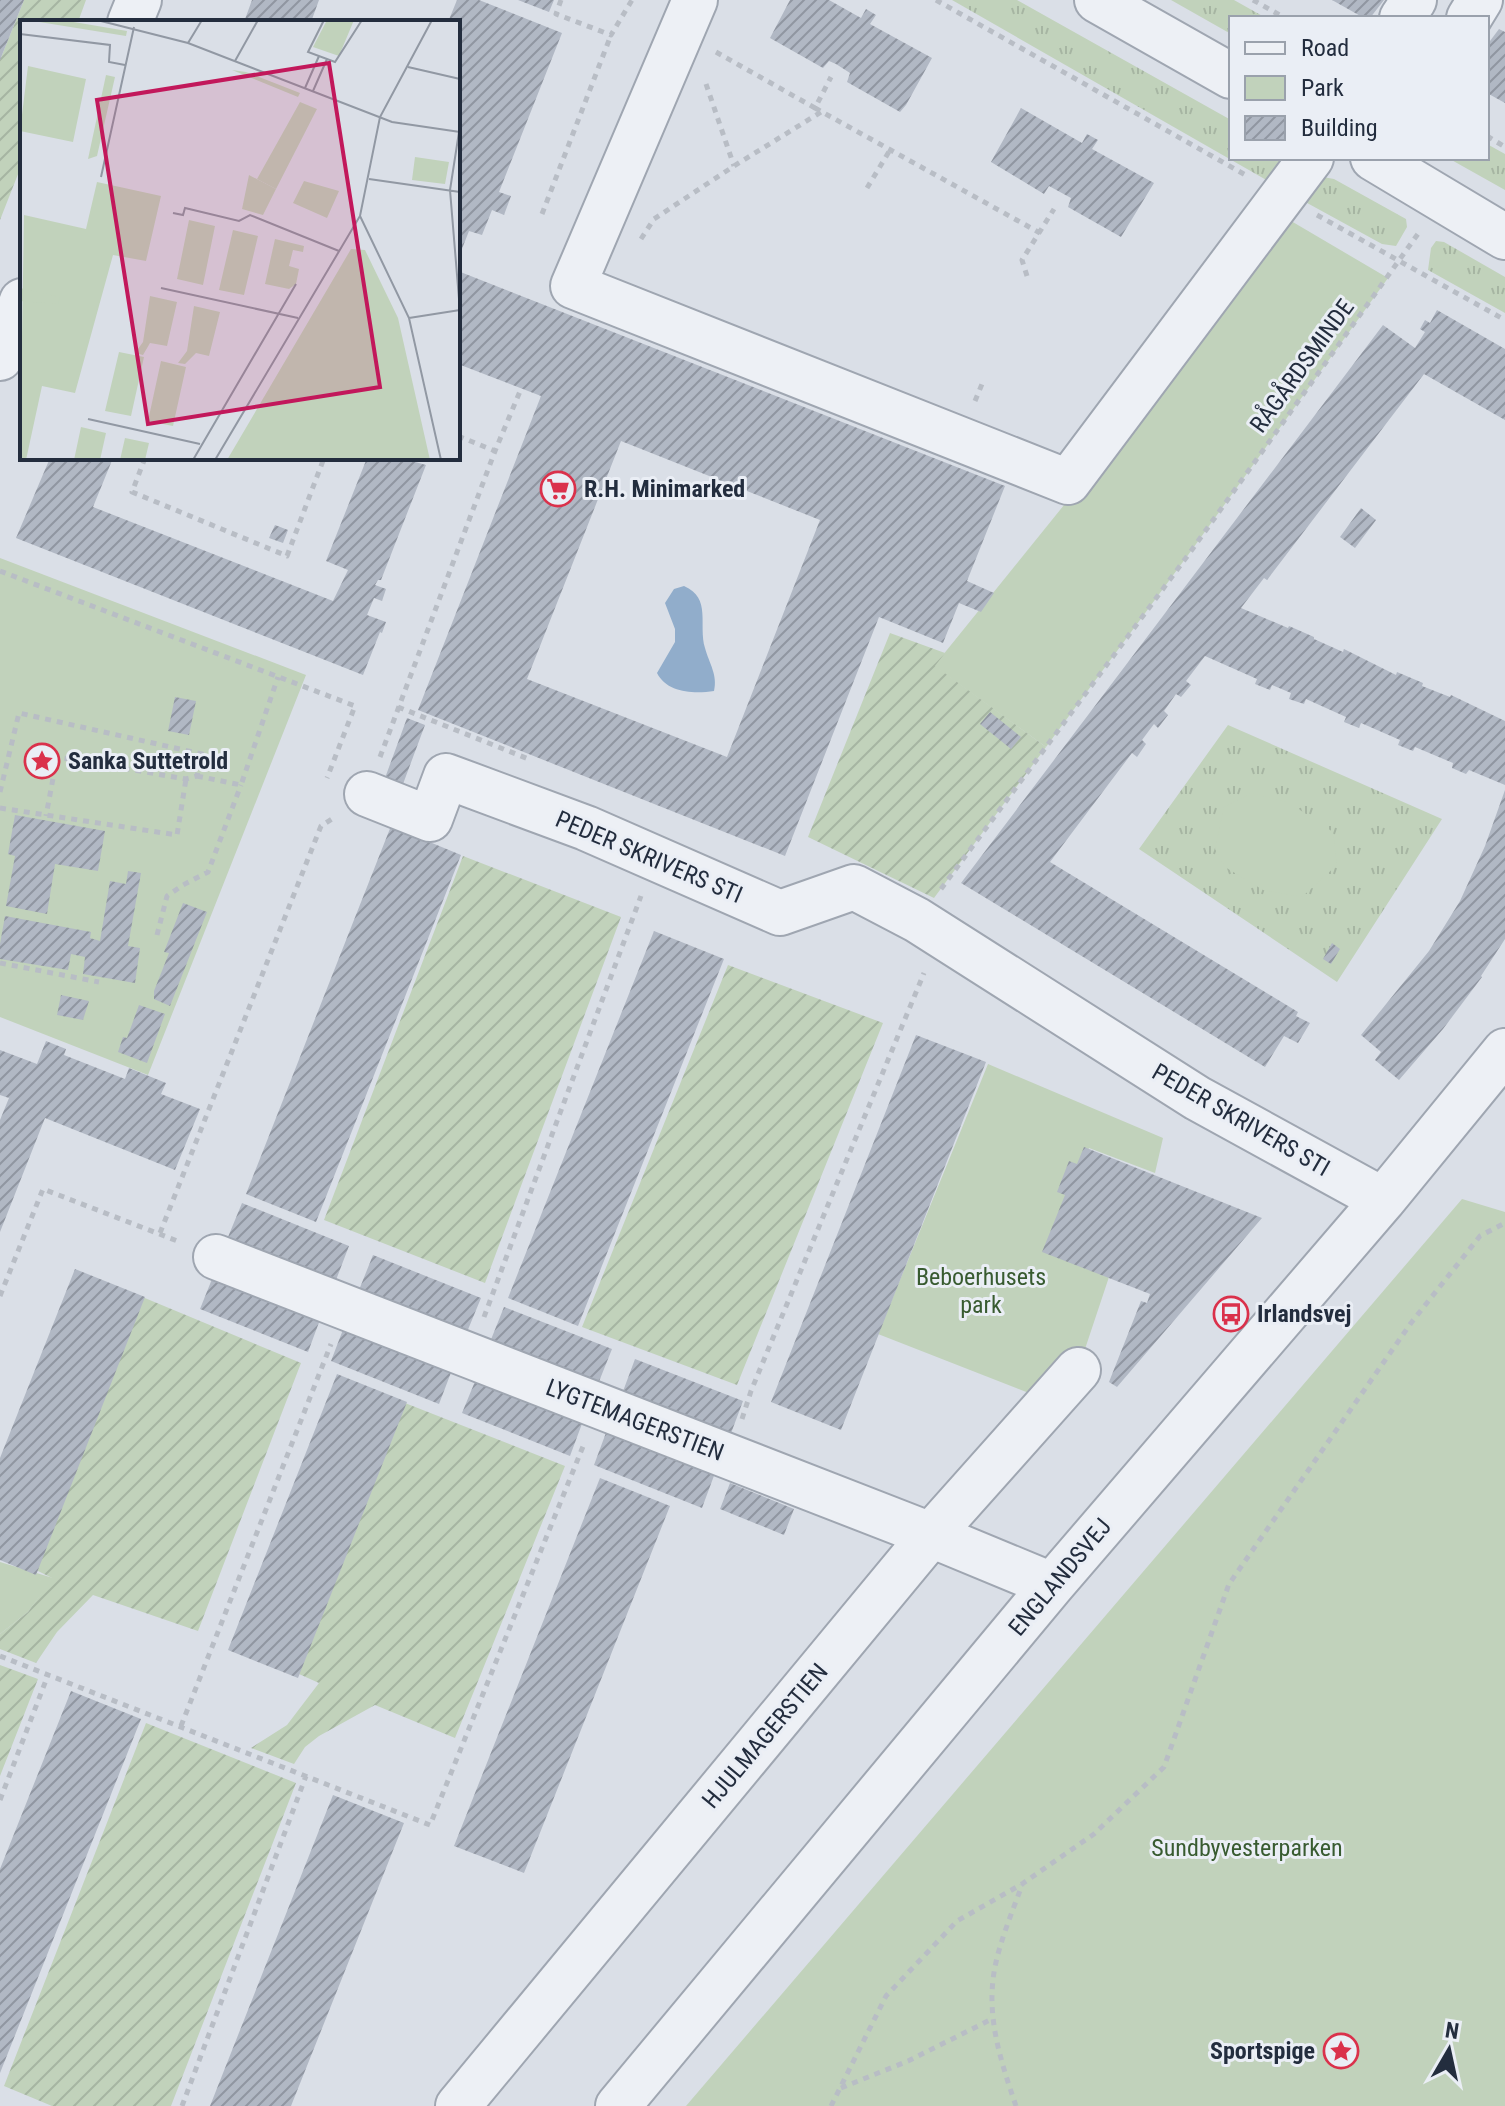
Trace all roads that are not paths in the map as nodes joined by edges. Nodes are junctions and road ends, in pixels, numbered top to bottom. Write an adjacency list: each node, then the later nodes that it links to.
1 (139, 0): 4 (street)
2 (695, 0): 6 (street)
3 (1097, 0): 5 (street)
4 (131, 20)
5 (1229, 75)
6 (1310, 160)
7 (1379, 160): 8 (street)
8 (1505, 237)
9 (20, 306): 10 (street)
10 (0, 358)
11 (367, 794): 13 (street, PEDER SKRIVERS STI)
12 (1505, 1051): 13 (street, ENGLANDSVEJ)
13 (1383, 1200): 17 (street, ENGLANDSVEJ)
14 (216, 1257): 16 (street, LYGTEMAGERSTIEN)
15 (1078, 1370): 16 (street, HJULMAGERSTIEN)
16 (931, 1535): 17 (street, LYGTEMAGERSTIEN); 18 (street, HJULMAGERSTIEN)
17 (1052, 1585): 19 (street, ENGLANDSVEJ)
18 (458, 2106)
19 (618, 2106)

